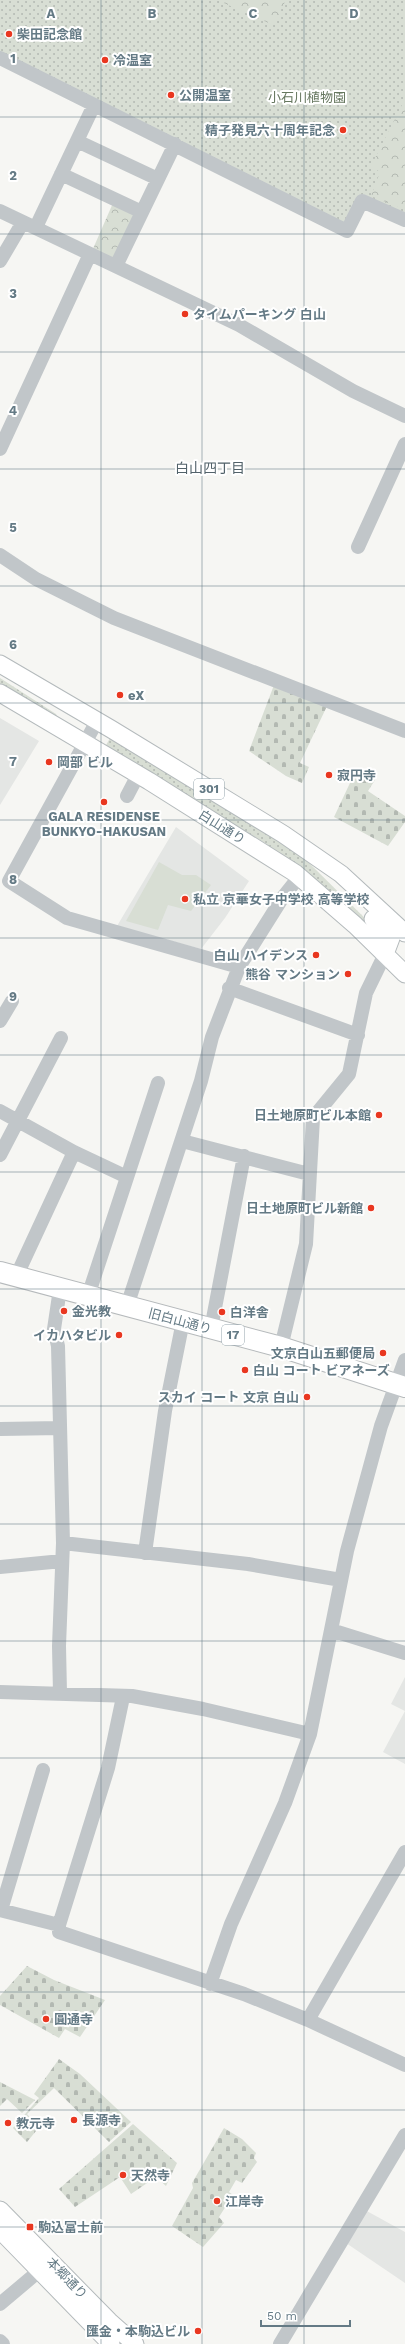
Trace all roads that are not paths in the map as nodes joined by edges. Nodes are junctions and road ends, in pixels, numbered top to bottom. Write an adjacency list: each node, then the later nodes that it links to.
1 (0, 58): 2 (street)
2 (94, 105): 3 (street); 4 (street)
3 (77, 141): 5 (street); 6 (street)
4 (175, 144): 6 (street); 9 (street)
5 (61, 174): 8 (street); 11 (street)
6 (158, 179): 8 (street)
7 (0, 211): 10 (street)
8 (142, 212): 14 (street)
9 (405, 220)
10 (23, 222): 11 (street); 13 (street)
11 (36, 227): 12 (street)
12 (90, 254): 14 (street); 17 (street)
13 (0, 261)
14 (116, 266): 15 (street)
15 (405, 416)
16 (405, 444): 18 (street)
17 (0, 449)
18 (358, 547)
19 (0, 555): 25 (street)
20 (0, 664): 22 (main road, 白山通り / 301)
21 (0, 693): 24 (main road, 白山通り / 301)
22 (70, 705): 23 (main road, 白山通り / 301); 24 (main road)
23 (97, 720): 26 (street); 29 (main road, 白山通り / 301)
24 (56, 727): 26 (main road, 白山通り / 301)
25 (405, 731)
26 (84, 743): 27 (main road, 白山通り / 301); 33 (street)
27 (138, 775): 28 (street); 30 (main road, 白山通り / 301)
28 (127, 796)
29 (326, 864): 31 (main road, 白山通り / 301); 32 (main road)
30 (299, 876): 32 (main road, 白山通り / 301); 33 (street)
31 (405, 933)
32 (385, 954): 34 (main road, 白山通り / 301); 38 (street)
33 (239, 967): 35 (street)
34 (405, 974)
35 (229, 988): 38 (street); 43 (street)
36 (12, 1001): 37 (street)
37 (0, 1021)
38 (358, 1035): 47 (street)
39 (61, 1038): 42 (street)
40 (158, 1083): 48 (street)
41 (0, 1111): 42 (street)
42 (17, 1120): 44 (street); 45 (street)
43 (182, 1141): 46 (street); 52 (street)
44 (74, 1152): 48 (street); 49 (street)
45 (0, 1155)
46 (244, 1156): 47 (street); 54 (street)
47 (309, 1174): 55 (street)
48 (127, 1177): 51 (street)
49 (8, 1275): 50 (highway, 旧白山通り / 17)
50 (60, 1289): 51 (highway, 旧白山通り / 17); 58 (street)
51 (88, 1296): 52 (highway, 旧白山通り / 17)
52 (127, 1306): 53 (highway, 旧白山通り / 17)
53 (183, 1321): 54 (highway, 旧白山通り / 17); 61 (street)
54 (211, 1329): 55 (highway, 旧白山通り / 17)
55 (281, 1347): 57 (highway, 旧白山通り / 17)
56 (405, 1360): 57 (street)
57 (400, 1385): 64 (street)
58 (60, 1428): 59 (street); 60 (street)
59 (0, 1430)
60 (63, 1543): 61 (street); 62 (street)
61 (145, 1553): 64 (street)
62 (62, 1561): 63 (street); 68 (street)
63 (0, 1567)
64 (341, 1580): 65 (street)
65 (331, 1630): 66 (street); 70 (street)
66 (405, 1653)
67 (0, 1692): 68 (street)
68 (60, 1693): 69 (street)
69 (124, 1697): 70 (street); 74 (street)
70 (310, 1734): 75 (street)
71 (43, 1770): 73 (street)
72 (405, 1852): 76 (street)
73 (0, 1910): 74 (street)
74 (59, 1926): 75 (street)
75 (210, 1984): 76 (street)
76 (308, 2020): 77 (street)
77 (405, 2065)
78 (405, 2135): 87 (street)
79 (0, 2210): 84 (main road, 本郷通り)
80 (0, 2230): 81 (main road, 本郷通り)
81 (39, 2271): 82 (street); 86 (main road, 本郷通り)
82 (0, 2304)
83 (0, 2341): 85 (street)
84 (130, 2342)
85 (3, 2344)
86 (111, 2344)
87 (280, 2344)

